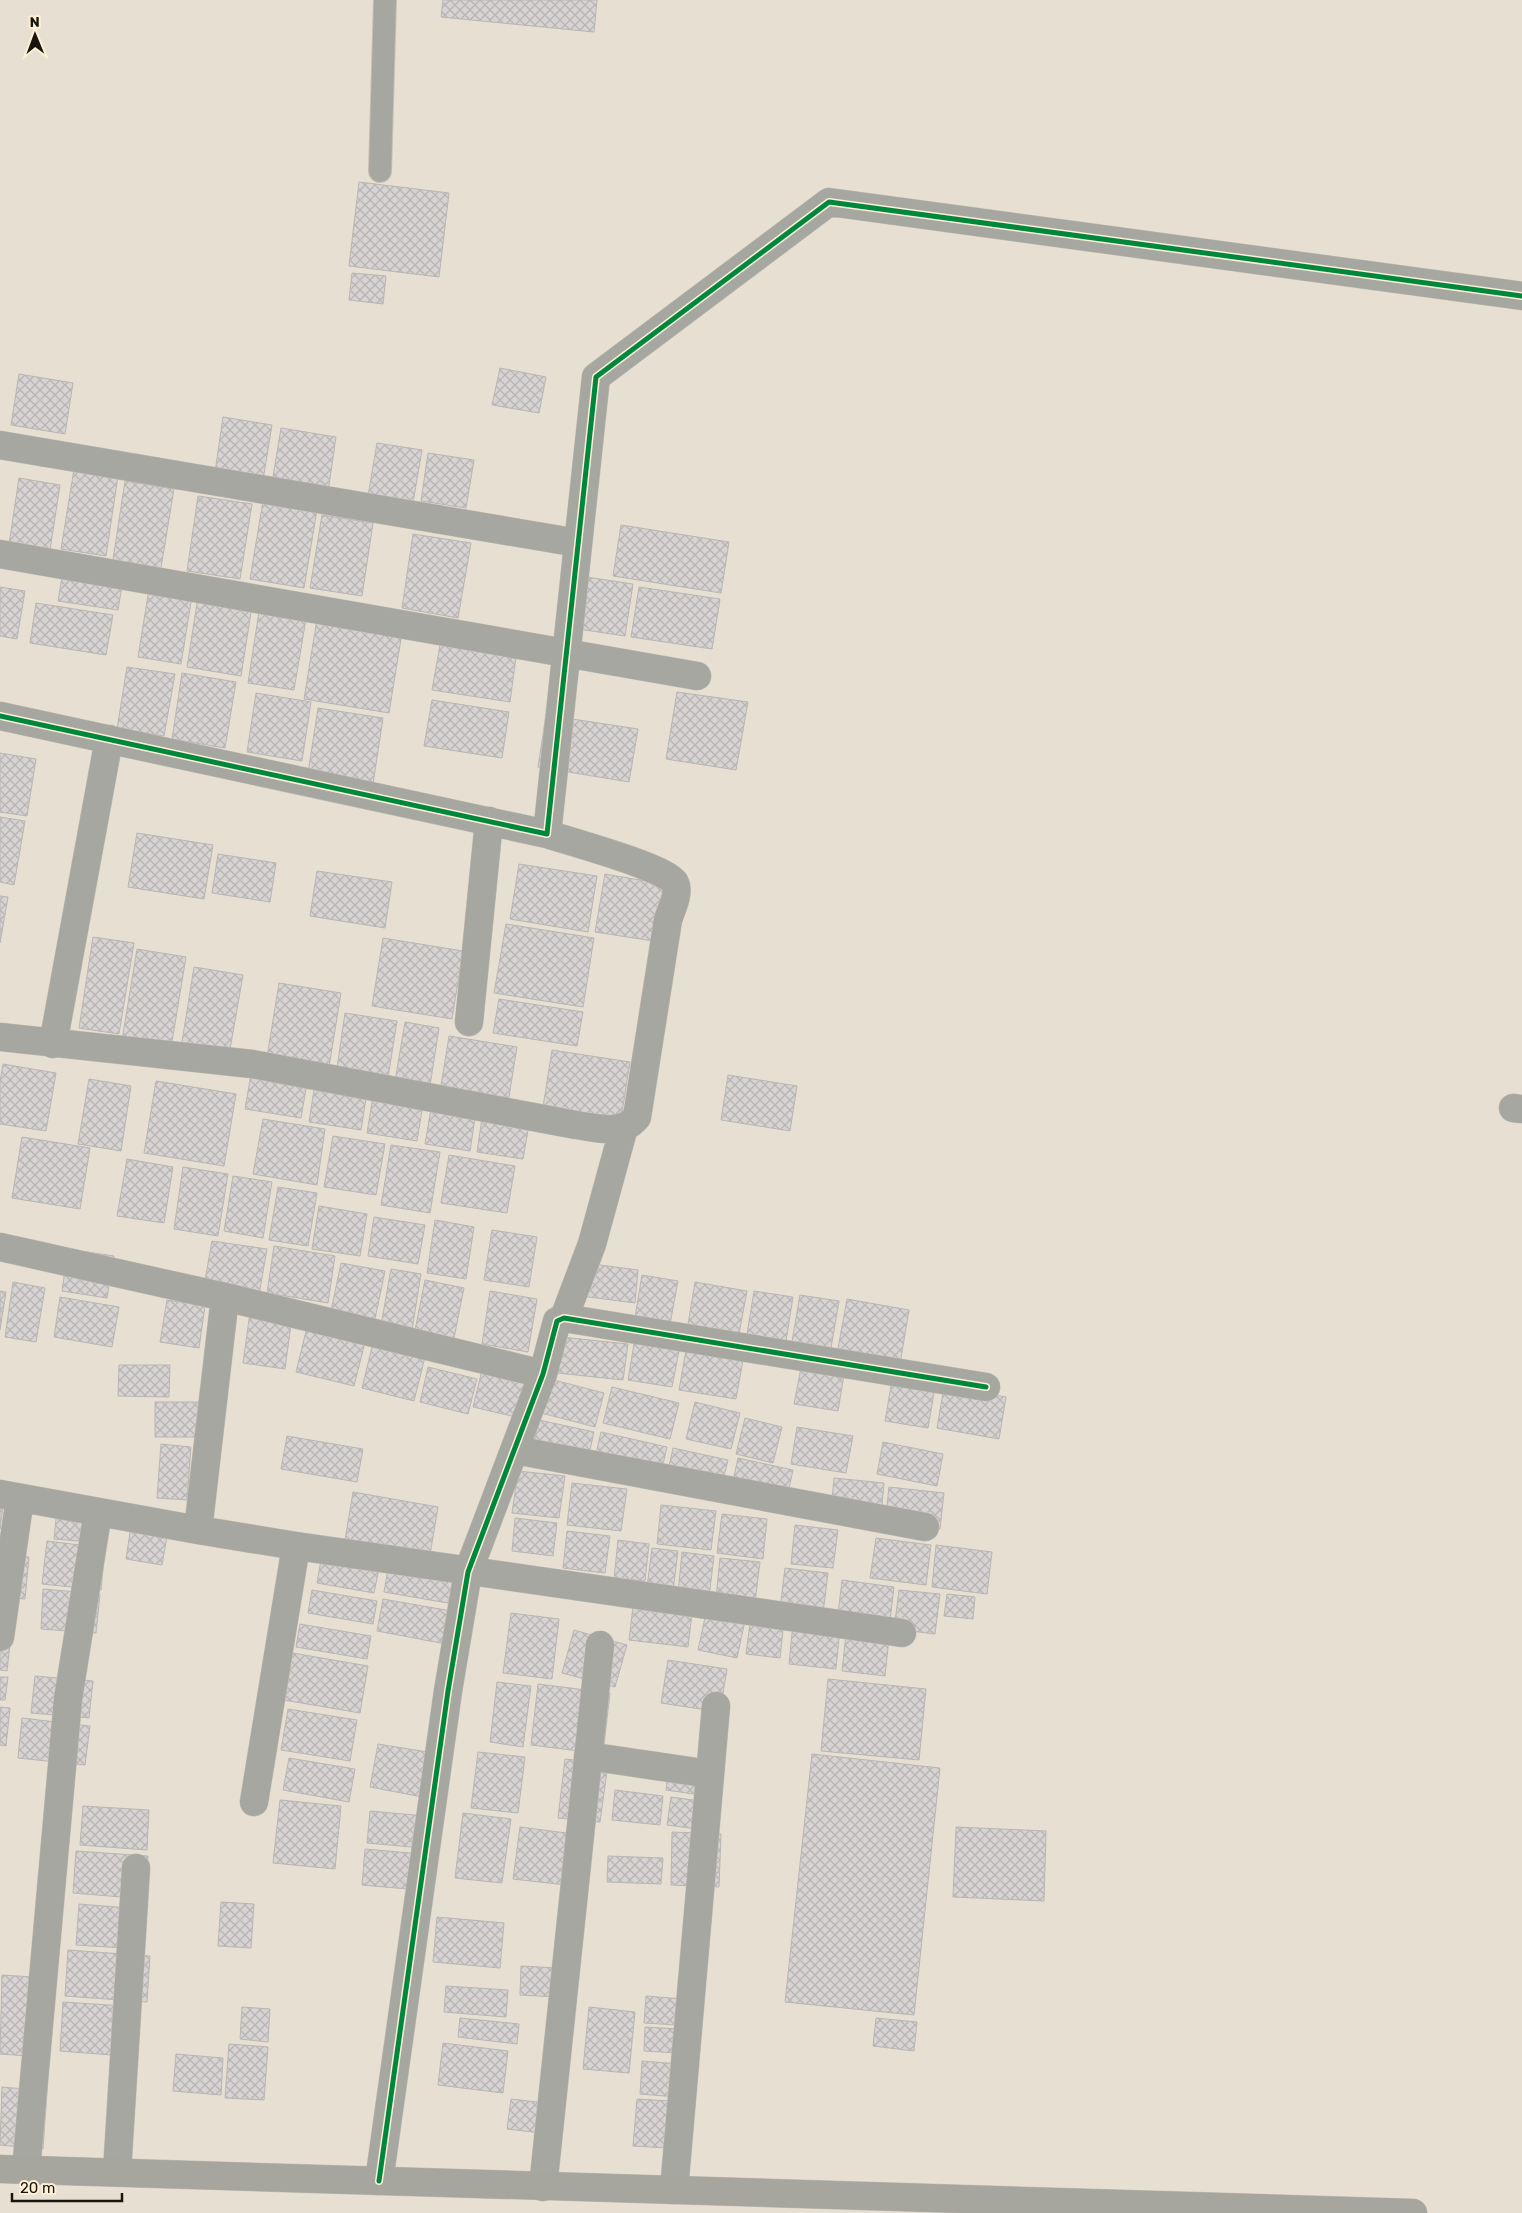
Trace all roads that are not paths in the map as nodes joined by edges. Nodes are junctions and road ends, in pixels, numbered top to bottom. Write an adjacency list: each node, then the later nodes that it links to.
1 (385, 0): 2 (lane)
2 (380, 171)
3 (1522, 296): 5 (street)
4 (0, 445): 5 (street)
5 (578, 543): 7 (street)
6 (0, 554): 7 (street)
7 (566, 653): 8 (street); 12 (street)
8 (697, 676)
9 (0, 716): 10 (street)
10 (109, 739): 11 (street); 15 (street)
11 (489, 821): 12 (street); 13 (street)
12 (547, 834): 16 (street)
13 (469, 1022)
14 (0, 1037): 15 (street)
15 (54, 1044): 16 (street)
16 (624, 1127): 19 (street)
17 (0, 1247): 18 (street)
18 (225, 1297): 20 (street); 26 (street)
19 (564, 1318): 20 (street); 21 (street)
20 (543, 1374): 22 (street)
21 (986, 1387)
22 (515, 1450): 25 (street); 28 (street)
23 (10, 1496): 24 (street); 30 (street)
24 (98, 1512): 26 (street); 37 (street)
25 (925, 1527)
26 (198, 1530): 27 (street)
27 (296, 1546): 28 (street); 35 (street)
28 (468, 1572): 29 (street); 39 (street)
29 (902, 1633)
30 (0, 1637)
31 (600, 1644): 33 (street)
32 (716, 1706): 34 (street)
33 (588, 1756): 34 (street); 40 (street)
34 (710, 1774): 41 (street)
35 (254, 1802)
36 (136, 1868): 38 (street)
37 (13, 2169): 38 (main road)
38 (117, 2172): 39 (main road)
39 (379, 2181): 40 (main road)
40 (542, 2187): 41 (main road)
41 (674, 2190): 42 (main road)
42 (1413, 2213)

